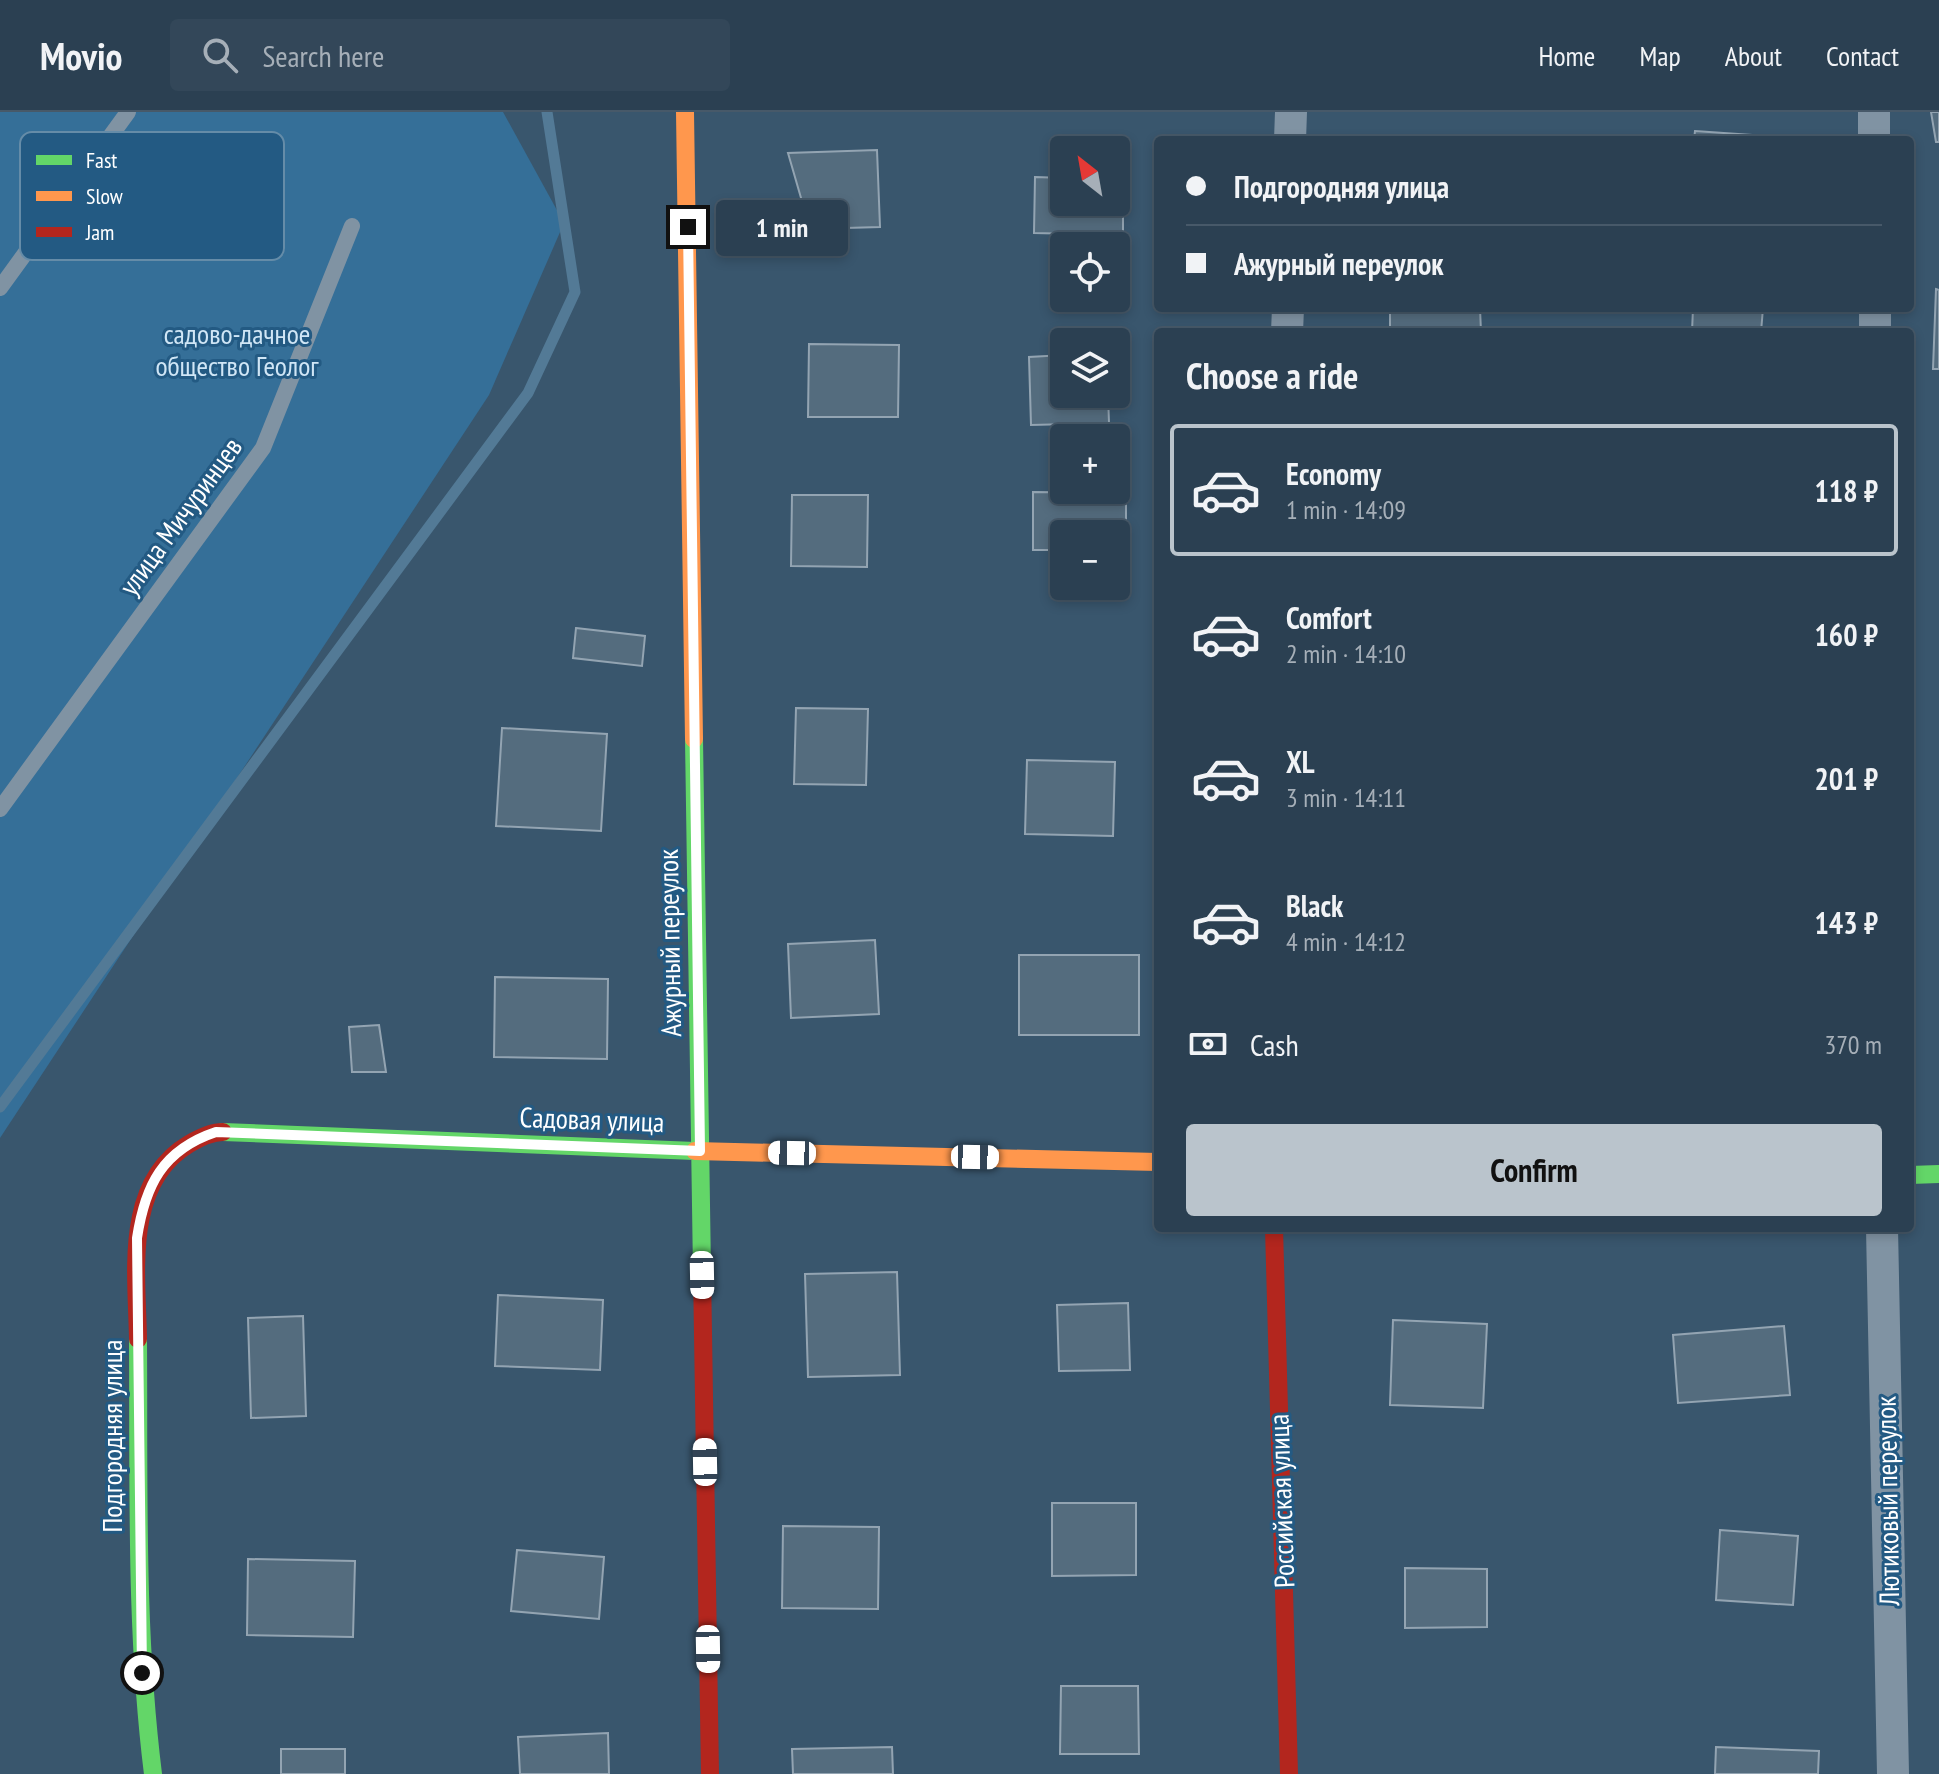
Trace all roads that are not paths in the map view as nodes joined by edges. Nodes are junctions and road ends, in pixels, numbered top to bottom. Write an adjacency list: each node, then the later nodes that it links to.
1 (128, 112): 5 (lane)
2 (685, 112): 13 (street, Ажурный переулок)
3 (1291, 112): 6 (street)
4 (1874, 112): 7 (street)
5 (113, 132)
6 (1290, 136)
7 (1874, 136)
8 (352, 226): 11 (lane, улица Мичуринцев)
9 (20, 260): 10 (lane)
10 (0, 288)
11 (0, 809)
12 (216, 1132): 13 (street, Садовая улица); 19 (street, Подгородняя улица)
13 (700, 1151): 14 (street, Садовая улица); 20 (street, Ажурный переулок)
14 (1154, 1162)
15 (1939, 1174): 16 (street)
16 (1914, 1175)
17 (1274, 1232): 21 (street, Российская улица)
18 (1882, 1232): 22 (street, Лютиковый переулок)
19 (153, 1774)
20 (710, 1774)
21 (1289, 1774)
22 (1893, 1774)

